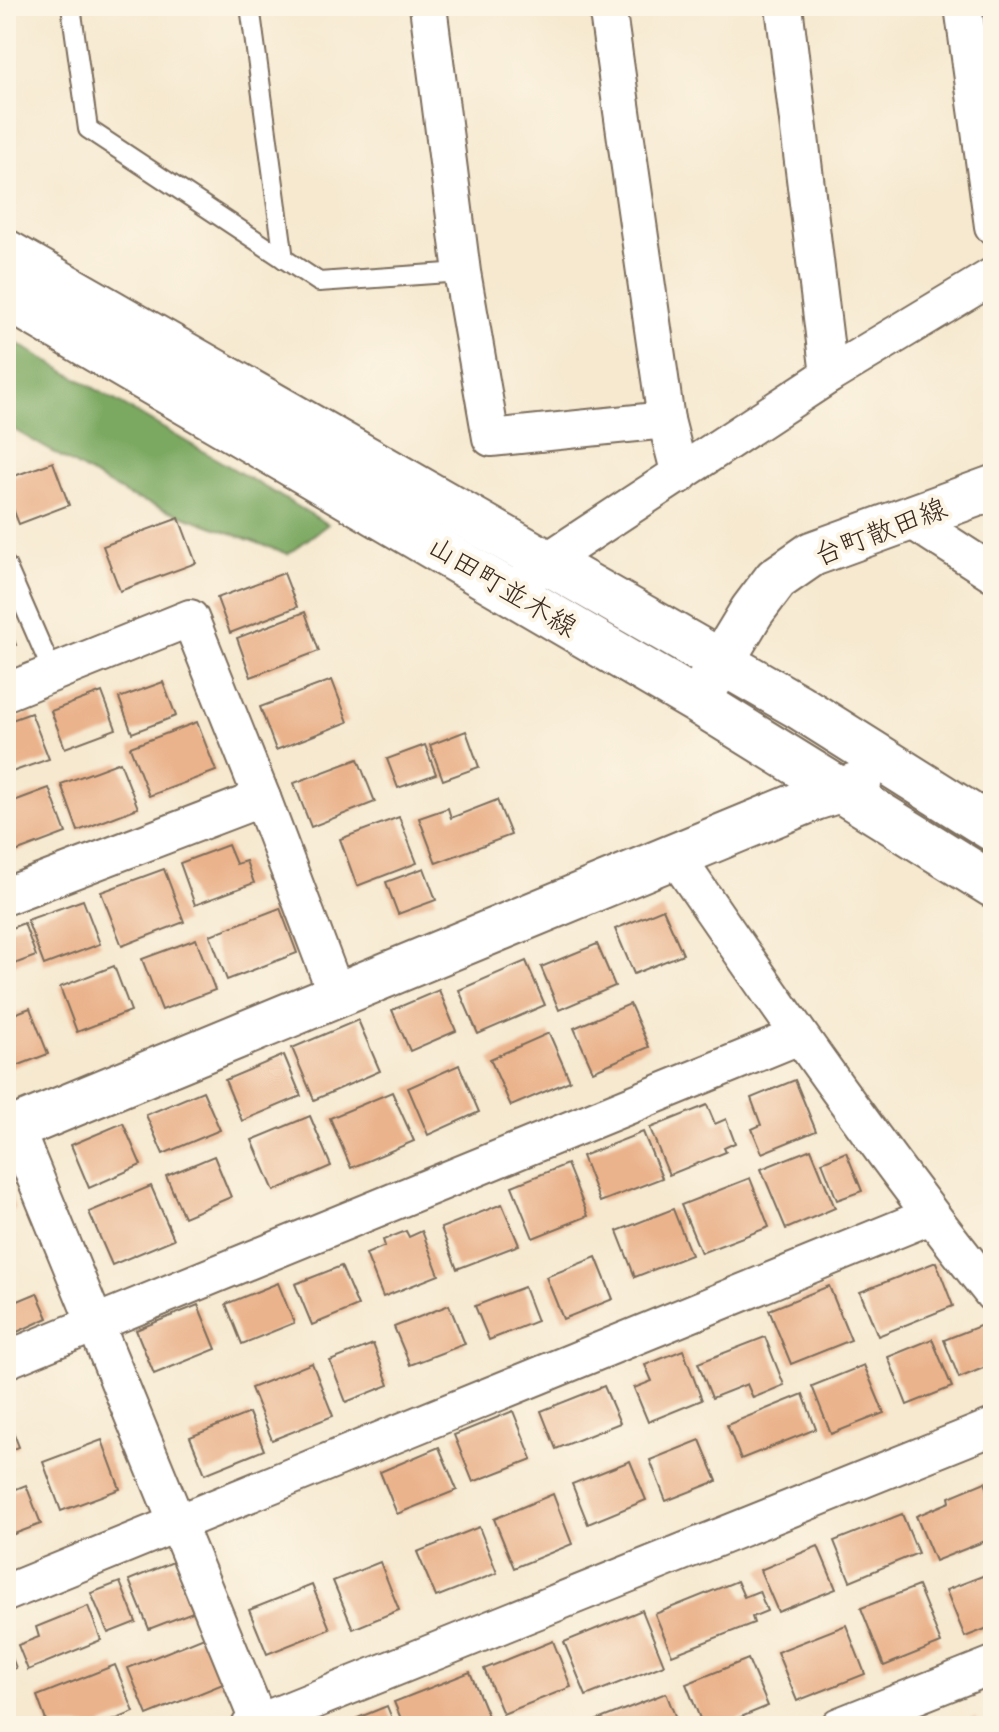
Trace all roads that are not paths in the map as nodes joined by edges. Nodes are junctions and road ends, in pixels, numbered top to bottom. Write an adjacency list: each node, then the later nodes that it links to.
1 (71, 6): 9 (lane)
2 (250, 6): 9 (lane)
3 (428, 6): 10 (street)
4 (607, 6): 15 (street)
5 (784, 6): 14 (street)
6 (963, 6): 7 (street)
7 (993, 226)
8 (6, 252): 13 (street, 山田町並木線)
9 (284, 259): 10 (lane)
10 (462, 272): 15 (street)
11 (993, 276): 14 (street)
12 (6, 297): 13 (street, 山田町並木線)
13 (69, 310): 19 (street, 山田町並木線); 22 (street, 山田町並木線)
14 (829, 375): 16 (street)
15 (666, 420): 16 (street)
16 (680, 475): 19 (street)
17 (993, 488): 18 (street, 台町散田線)
18 (911, 520): 21 (street); 23 (street, 台町散田線)
19 (547, 561): 22 (street); 23 (street, 山田町並木線)
20 (6, 565): 24 (lane)
21 (993, 573)
22 (513, 591): 26 (street, 山田町並木線)
23 (720, 663): 26 (street, 台町散田線); 27 (street, 山田町並木線)
24 (53, 673): 25 (street); 29 (street)
25 (6, 692)
26 (697, 701): 28 (street, 山田町並木線)
27 (897, 769): 28 (street); 30 (street, 山田町並木線)
28 (843, 791): 31 (street); 32 (street, 山田町並木線)
29 (262, 798): 33 (street); 34 (street)
30 (993, 829)
31 (676, 857): 34 (street); 35 (street)
32 (993, 885)
33 (6, 896)
34 (337, 996): 36 (street)
35 (799, 1036): 37 (street); 39 (street)
36 (11, 1130): 39 (street)
37 (930, 1216): 38 (street); 42 (street)
38 (993, 1294)
39 (95, 1324): 40 (street); 42 (street)
40 (6, 1360)
41 (993, 1427): 45 (street)
42 (177, 1523): 43 (street); 45 (street)
43 (6, 1593)
44 (993, 1665): 46 (street)
45 (256, 1725)
46 (839, 1726)

